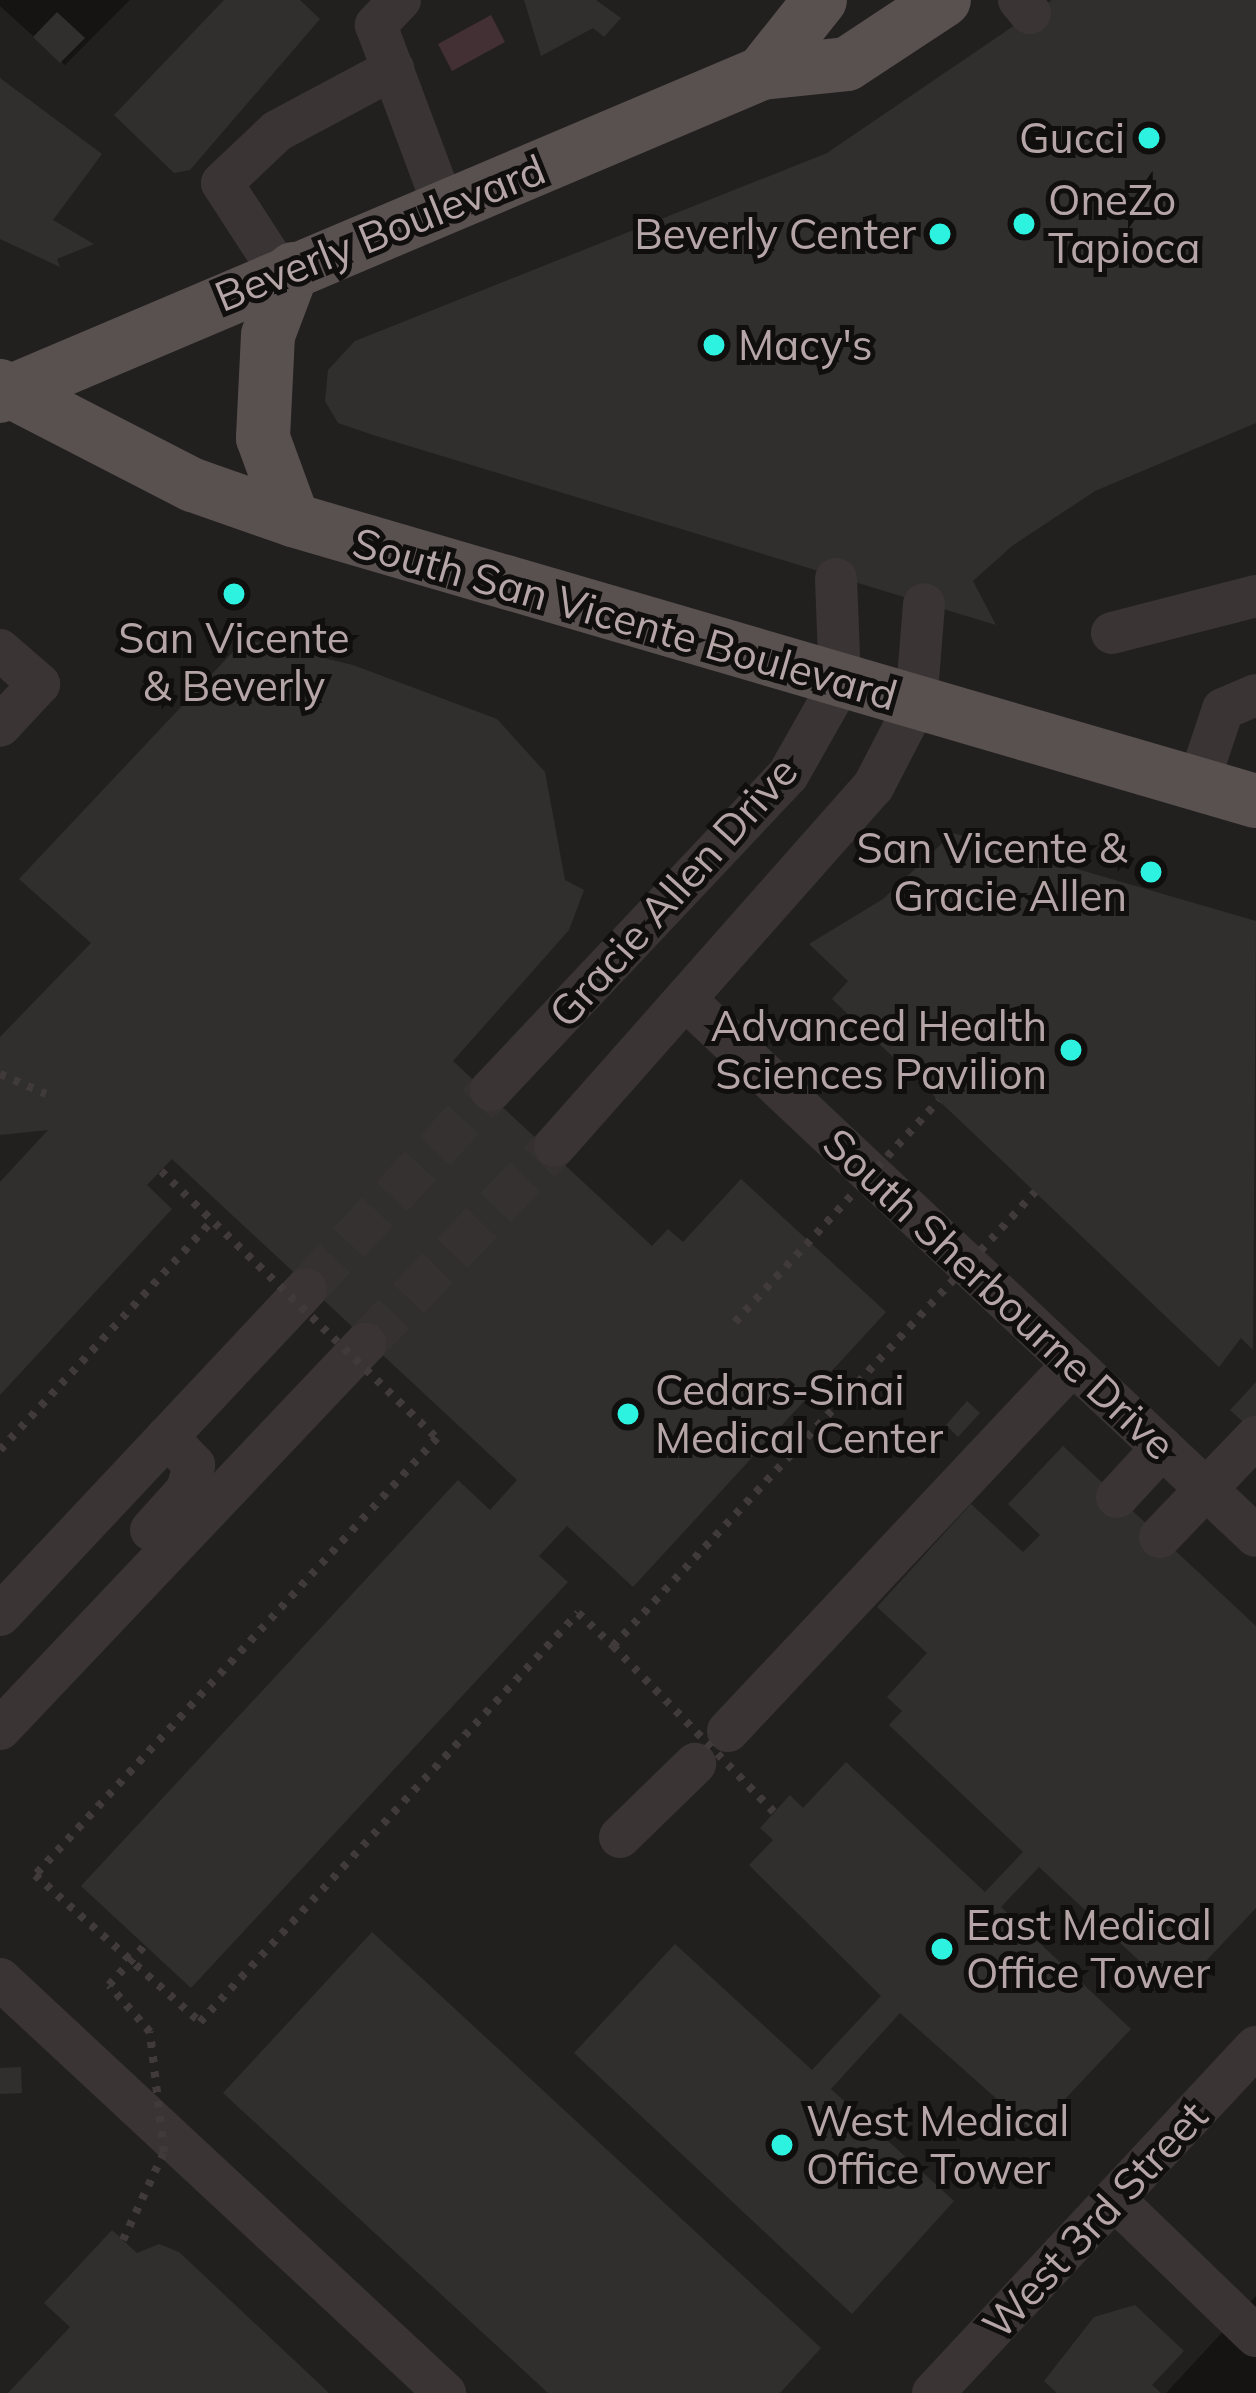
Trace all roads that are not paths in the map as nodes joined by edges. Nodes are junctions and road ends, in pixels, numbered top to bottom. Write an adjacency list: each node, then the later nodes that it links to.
1 (820, 0): 5 (main road, Beverly Boulevard)
2 (944, 0): 5 (main road, Beverly Boulevard)
3 (379, 8): 4 (street)
4 (393, 69): 6 (street); 7 (street)
5 (762, 73): 6 (main road, Beverly Boulevard)
6 (444, 207): 7 (main road, Beverly Boulevard)
7 (287, 272): 8 (main road, Beverly Boulevard); 9 (main road)
8 (3, 385): 9 (main road, South San Vicente Boulevard)
9 (293, 520): 15 (main road, South San Vicente Boulevard)
10 (836, 579): 15 (street)
11 (1256, 596): 13 (street)
12 (924, 604): 17 (street)
13 (1112, 633)
14 (0, 650): 18 (street)
15 (840, 682): 17 (main road, South San Vicente Boulevard); 22 (street, Gracie Allen Drive)
16 (1256, 694): 19 (street)
17 (916, 704): 19 (main road, South San Vicente Boulevard); 21 (street, Gracie Allen Drive)
18 (0, 726)
19 (1198, 784): 20 (main road, South San Vicente Boulevard)
20 (1256, 801)
21 (688, 1003): 23 (street, Gracie Allen Drive); 26 (street, South Sherbourne Drive)
22 (491, 1090)
23 (555, 1146)
24 (306, 1289): 27 (street)
25 (365, 1344): 31 (street)
26 (1073, 1364): 29 (street, South Sherbourne Drive); 34 (street)
27 (167, 1437): 31 (street); 32 (street)
28 (1252, 1440): 29 (street)
29 (1198, 1482): 29 (street); 30 (street, South Sherbourne Drive)
30 (1256, 1537)
31 (138, 1582): 33 (street)
32 (0, 1615)
33 (0, 1729)
34 (728, 1731)
35 (695, 1763): 36 (street)
36 (620, 1837)
37 (0, 1979): 41 (street)
38 (1256, 2047): 39 (street, West 3rd Street)
39 (1114, 2200): 40 (street); 42 (street, West 3rd Street)
40 (1256, 2336)
41 (446, 2393)
42 (934, 2393)

